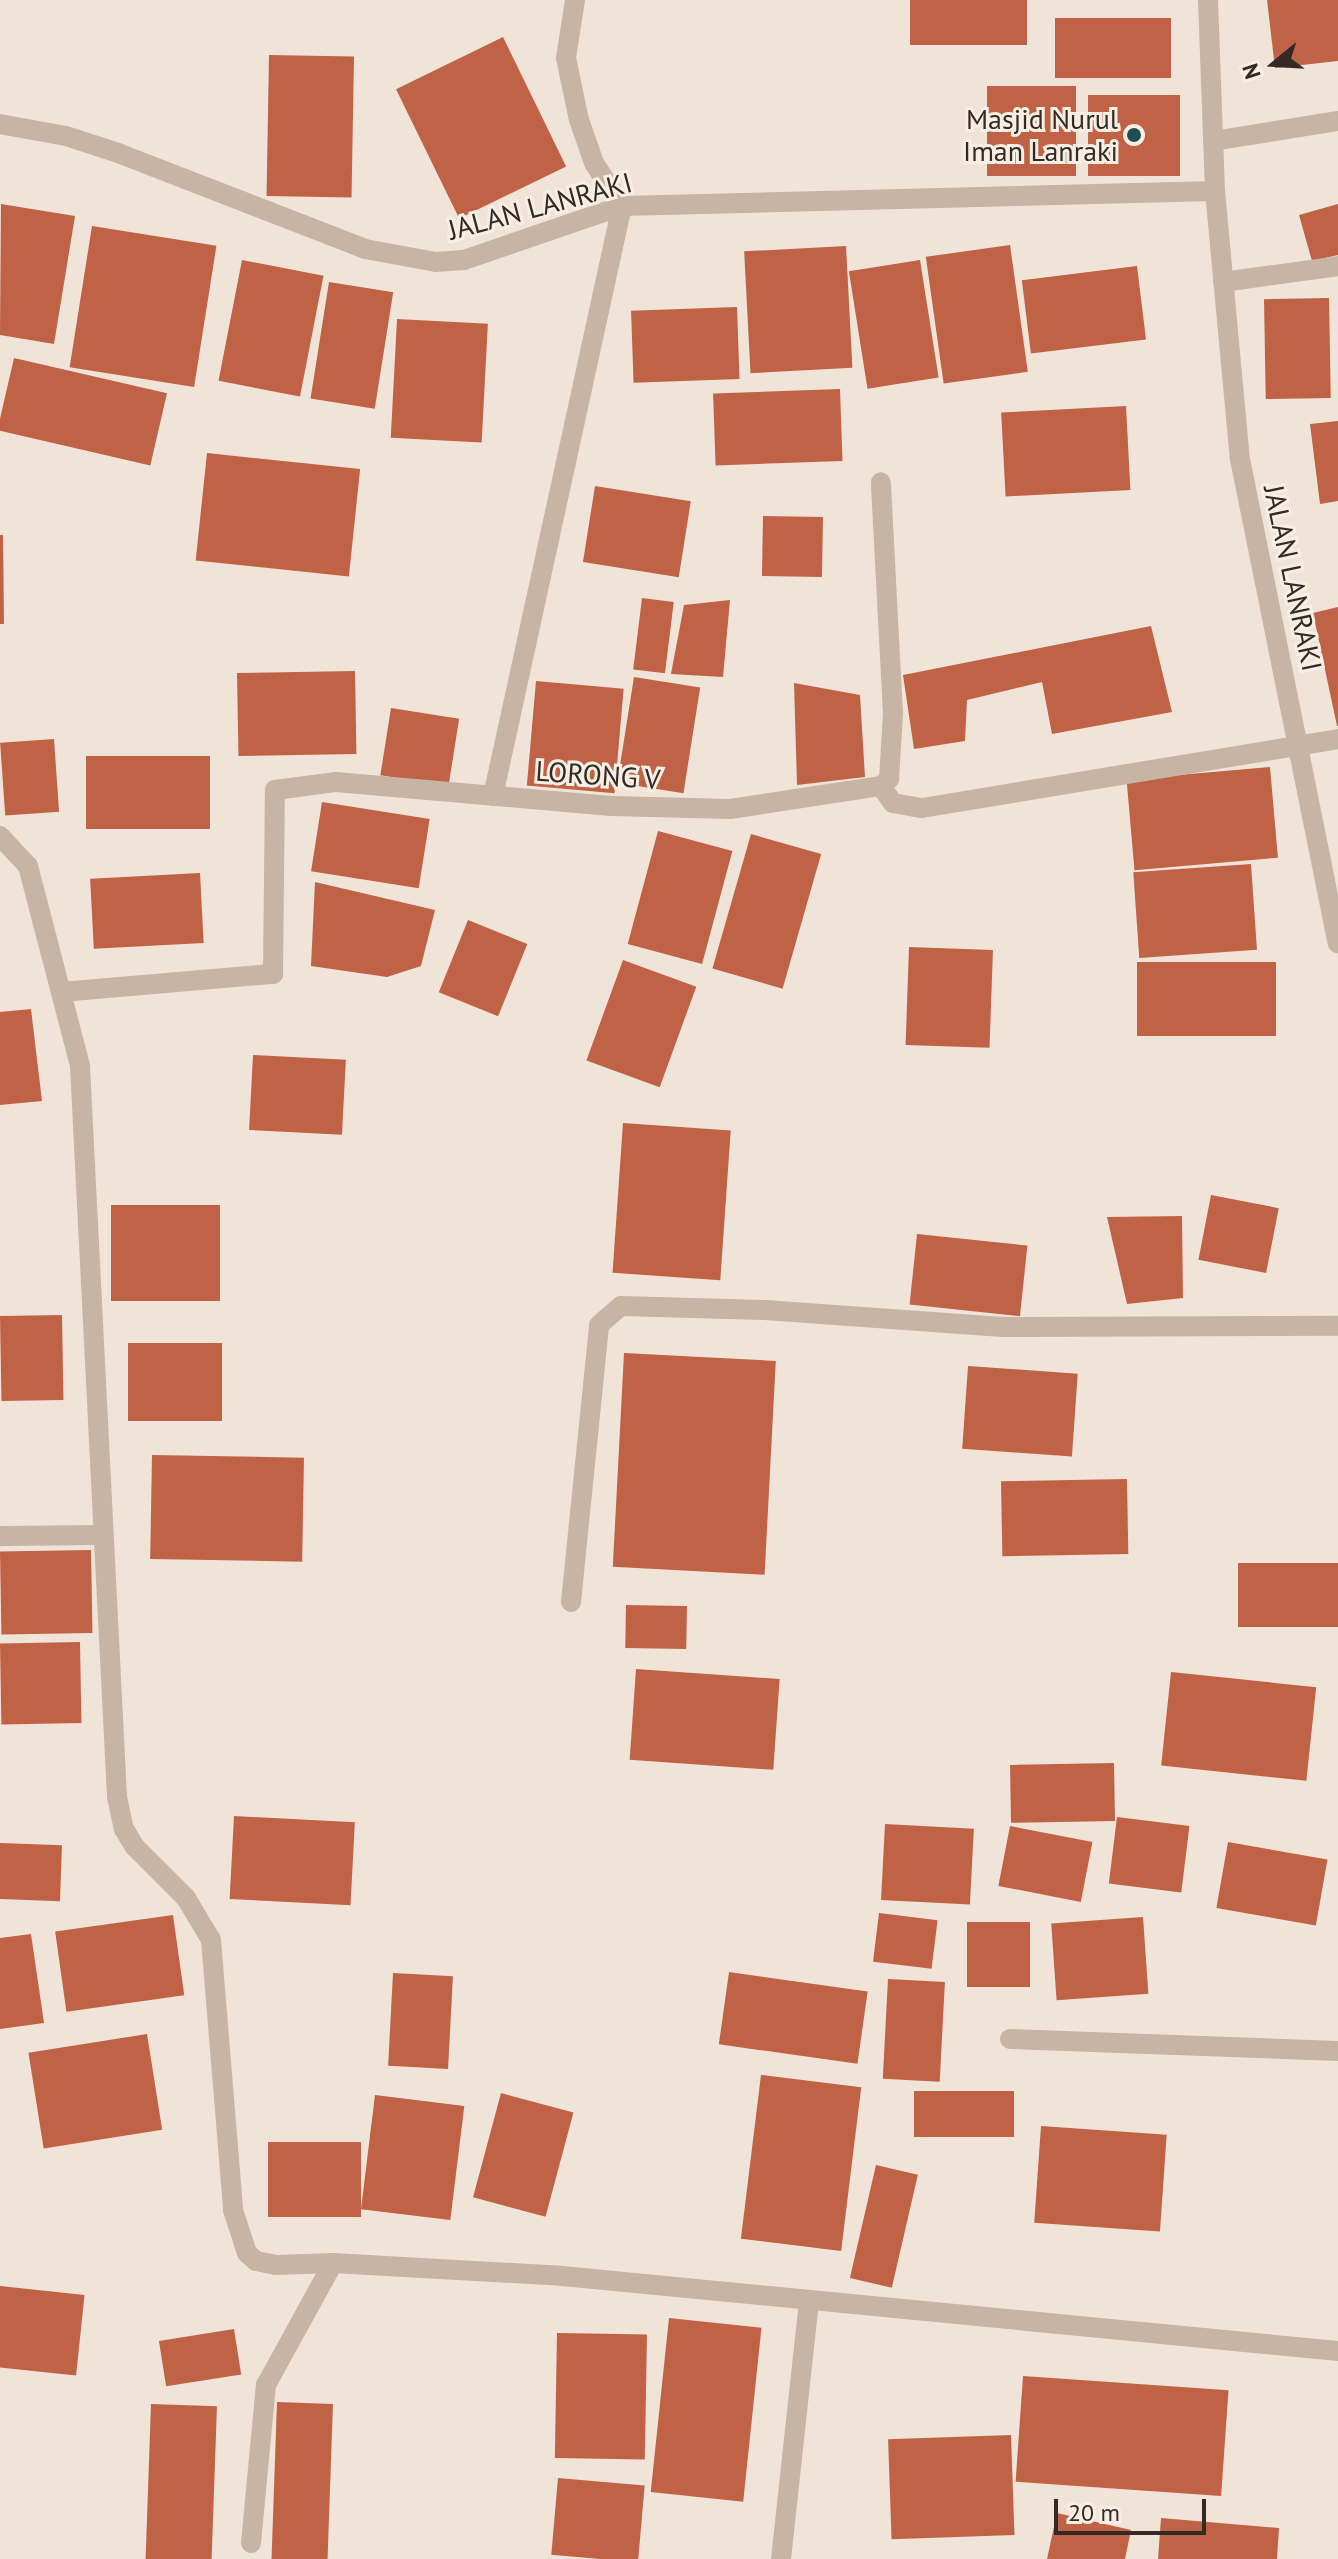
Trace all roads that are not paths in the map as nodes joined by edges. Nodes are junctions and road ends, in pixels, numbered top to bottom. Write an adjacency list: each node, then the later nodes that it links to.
1 (575, 0): 7 (street)
2 (1208, 0): 5 (street, JALAN LANRAKI)
3 (1338, 121): 5 (street)
4 (0, 124): 7 (street, JALAN LANRAKI)
5 (1213, 141): 6 (street, JALAN LANRAKI)
6 (1215, 191): 7 (street, JALAN LANRAKI); 9 (street, JALAN LANRAKI)
7 (622, 206): 14 (street)
8 (1338, 266): 9 (street)
9 (1223, 282): 12 (street, JALAN LANRAKI)
10 (881, 482): 13 (street)
11 (1338, 739): 12 (street)
12 (1297, 748): 13 (street); 16 (street, JALAN LANRAKI)
13 (881, 786): 14 (street, LORONG V)
14 (493, 796): 17 (street, LORONG V)
15 (0, 836): 17 (street)
16 (1337, 930)
17 (61, 992): 19 (street)
18 (1338, 1326): 21 (street)
19 (102, 1535): 20 (street); 24 (street)
20 (0, 1536)
21 (571, 1602)
22 (1010, 2039): 23 (street)
23 (1338, 2051)
24 (333, 2263): 25 (street); 27 (street)
25 (809, 2303): 26 (street); 28 (street)
26 (1338, 2351)
27 (251, 2543)
28 (781, 2559)

